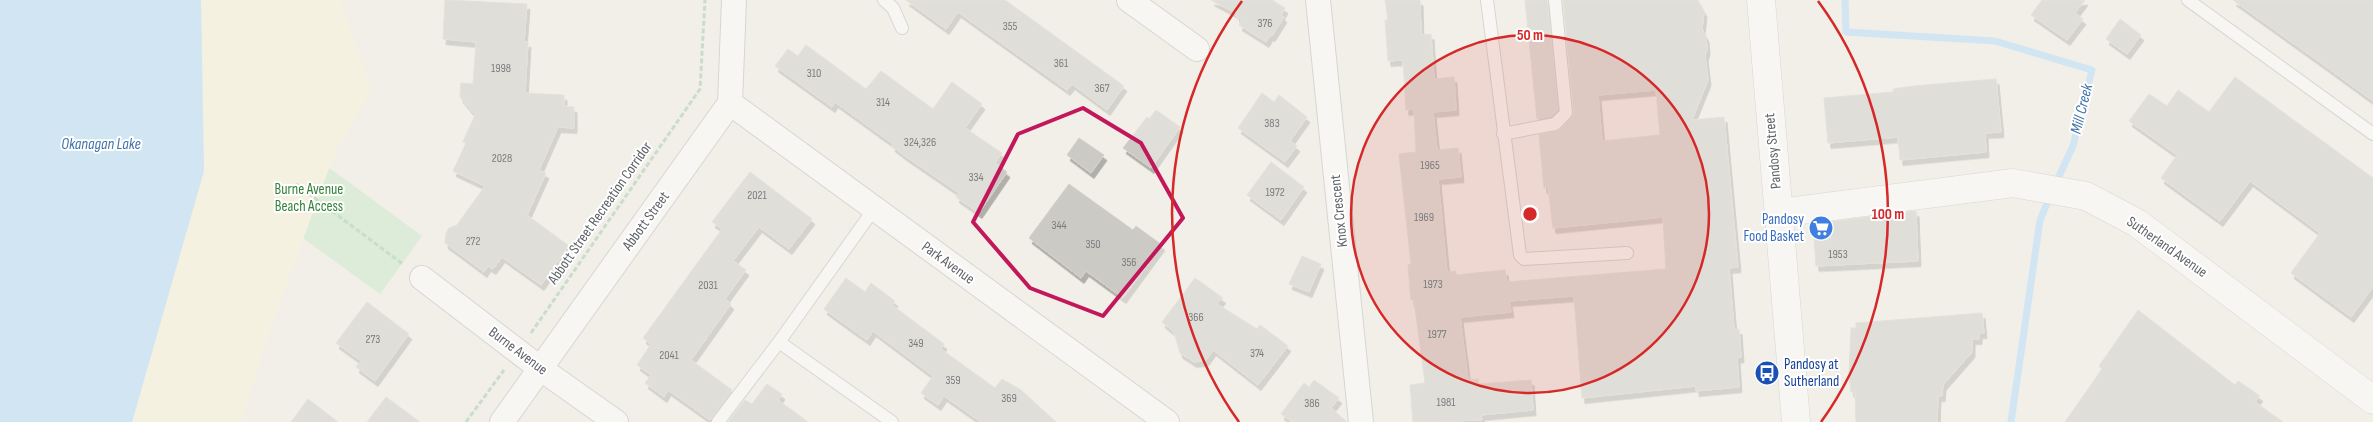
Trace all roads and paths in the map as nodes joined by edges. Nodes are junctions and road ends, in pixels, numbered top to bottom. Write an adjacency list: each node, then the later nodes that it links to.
1 (705, 0): 21 (path, Abbott Street Recreation Corridor)
2 (734, 0): 12 (street)
3 (884, 0): 10 (lane)
4 (1129, 0): 11 (street)
5 (1318, 0): 30 (street, Knox Crescent)
6 (1487, 0): 13 (lane)
7 (1555, 0): 13 (lane)
8 (1760, 0): 17 (street, Pandosy Street)
9 (2188, 0): 14 (lane)
10 (902, 28)
11 (1197, 49)
12 (730, 103): 16 (street, Park Avenue); 22 (street, Abbott Street)
13 (1503, 134): 18 (lane)
14 (2373, 134)
15 (296, 184): 19 (path)
16 (874, 209): 20 (lane); 29 (street, Park Avenue)
17 (1778, 212): 23 (street, Sutherland Avenue); 31 (street, Pandosy Street)
18 (1627, 253)
19 (422, 278): 21 (street, Burne Avenue)
20 (779, 342): 27 (lane); 28 (lane)
21 (518, 351): 22 (street, Burne Avenue); 24 (path, Abbott Street Recreation Corridor)
22 (541, 369): 25 (street, Abbott Street); 26 (street, Burne Avenue)
23 (2373, 400)
24 (466, 422)
25 (502, 422)
26 (616, 422)
27 (718, 422)
28 (892, 422)
29 (1167, 422)
30 (1361, 422)
31 (1796, 422)

